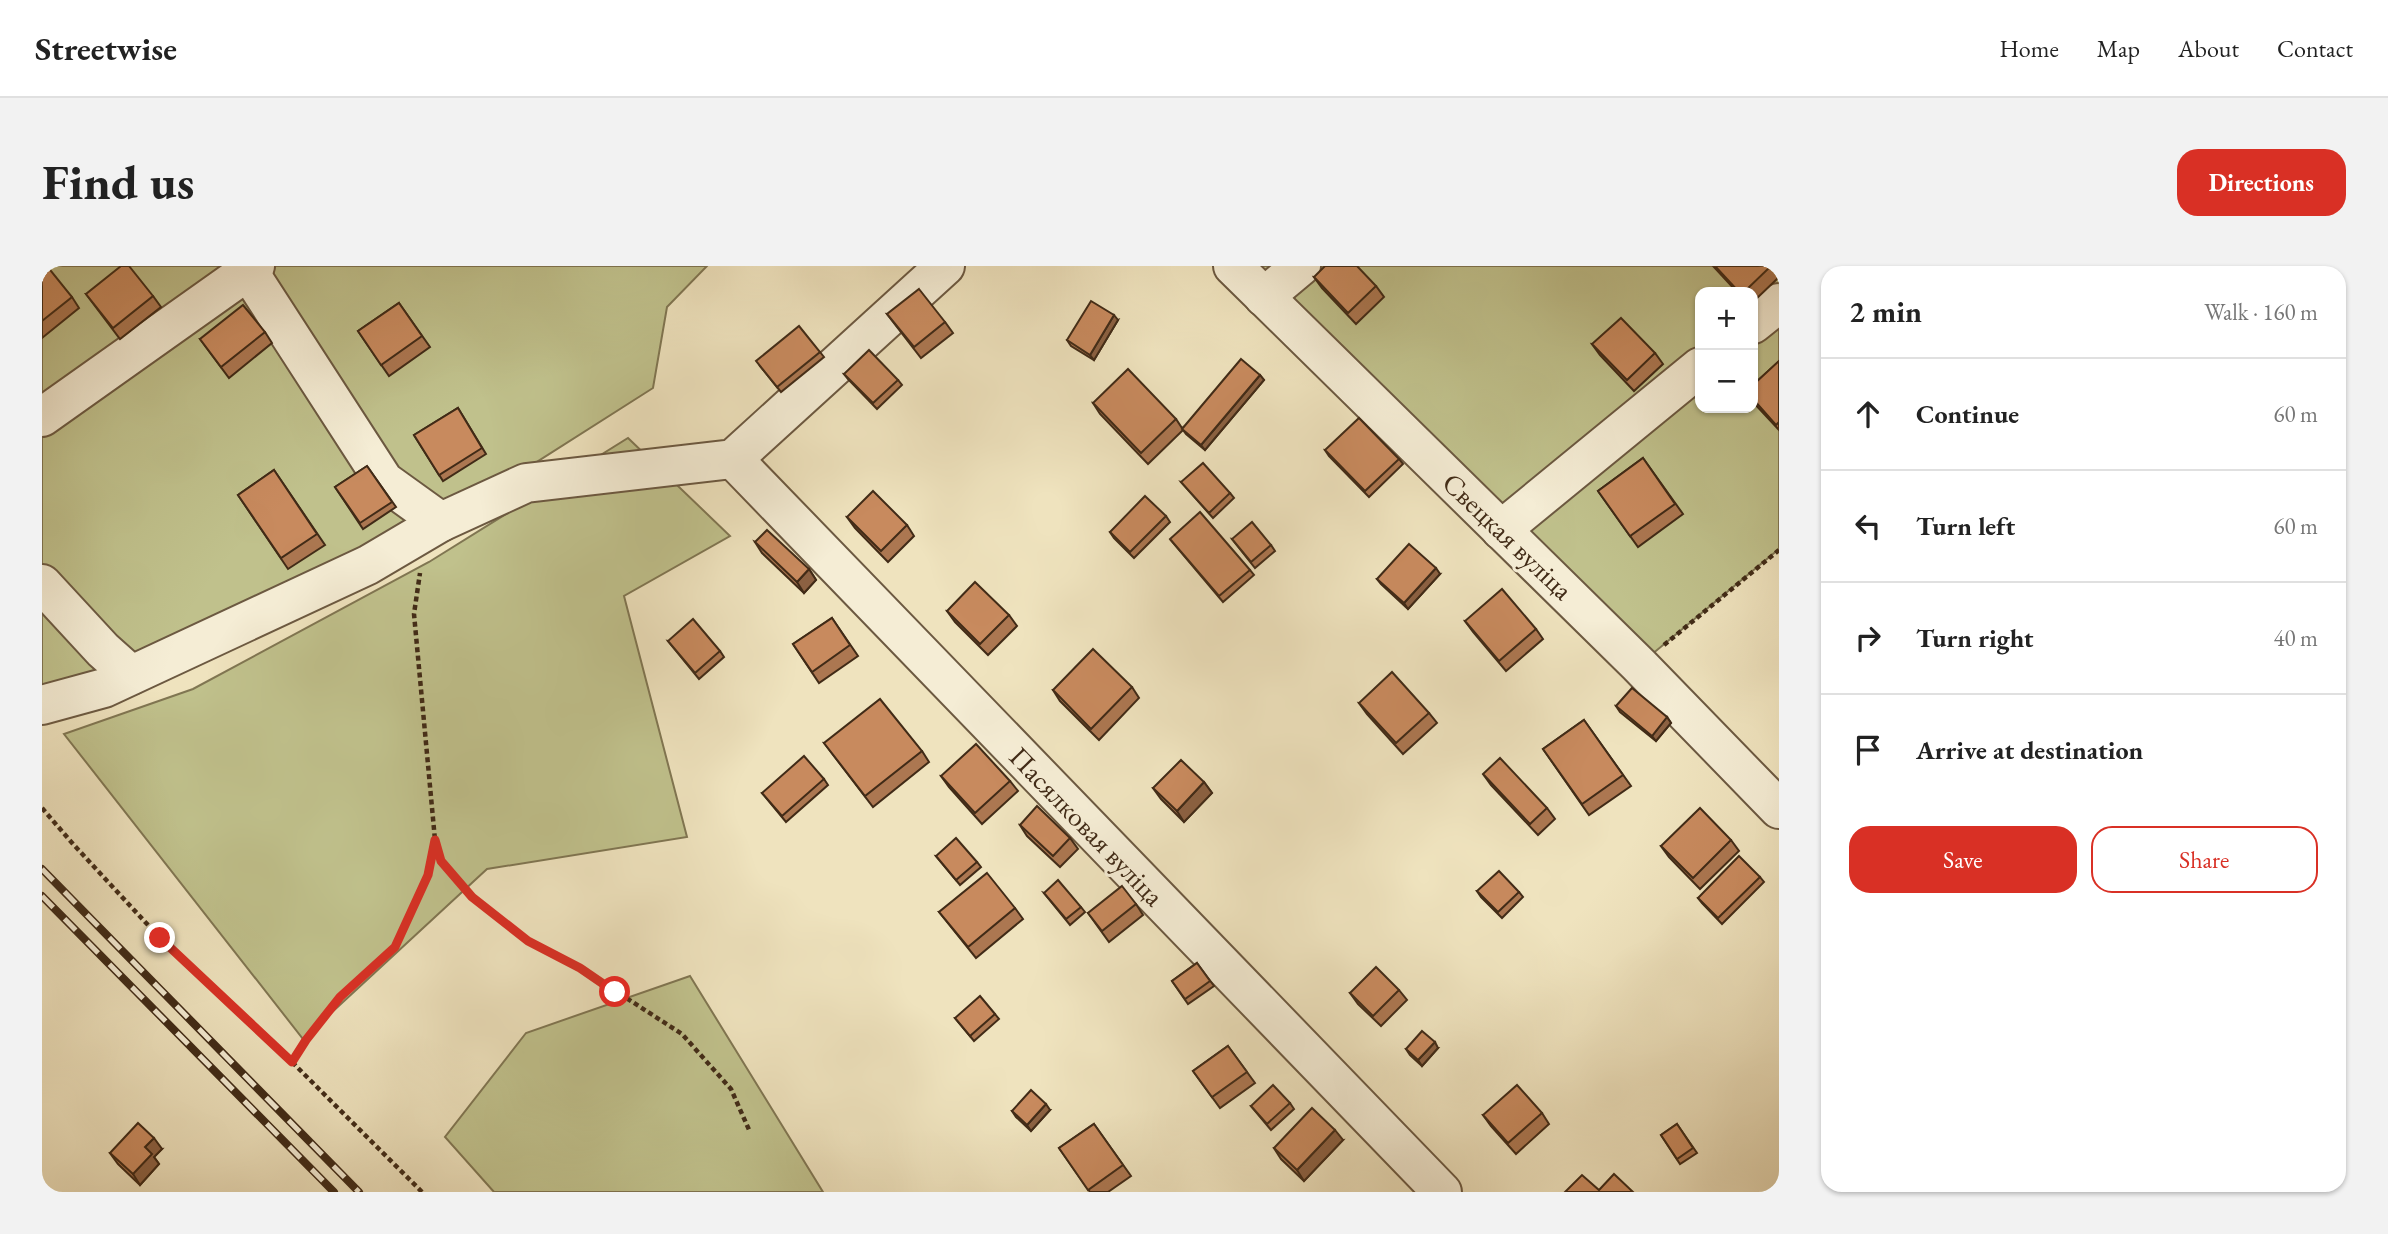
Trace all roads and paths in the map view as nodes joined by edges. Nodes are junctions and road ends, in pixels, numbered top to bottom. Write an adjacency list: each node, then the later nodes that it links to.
1 (945, 266): 10 (street)
2 (1233, 266): 5 (street, Свецкая вуліца)
3 (1301, 266): 5 (street)
4 (249, 268): 9 (street); 11 (street)
5 (1264, 297): 12 (street, Свецкая вуліца)
6 (1779, 303): 7 (street)
7 (1758, 320)
8 (1695, 371): 12 (street)
9 (42, 417)
10 (733, 459): 11 (street); 24 (street, Пасялковая вуліца)
11 (433, 527): 16 (street); 20 (path)
12 (1501, 530): 15 (street, Свецкая вуліца)
13 (1779, 550): 15 (path)
14 (42, 584): 16 (street)
15 (1639, 665): 19 (street, Свецкая вуліца)
16 (131, 675): 17 (street)
17 (42, 705)
18 (42, 808): 21 (path)
19 (1779, 809)
20 (435, 840): 21 (path); 22 (path)
21 (292, 1062): 23 (path)
22 (750, 1132)
23 (422, 1192)
24 (1442, 1192)

